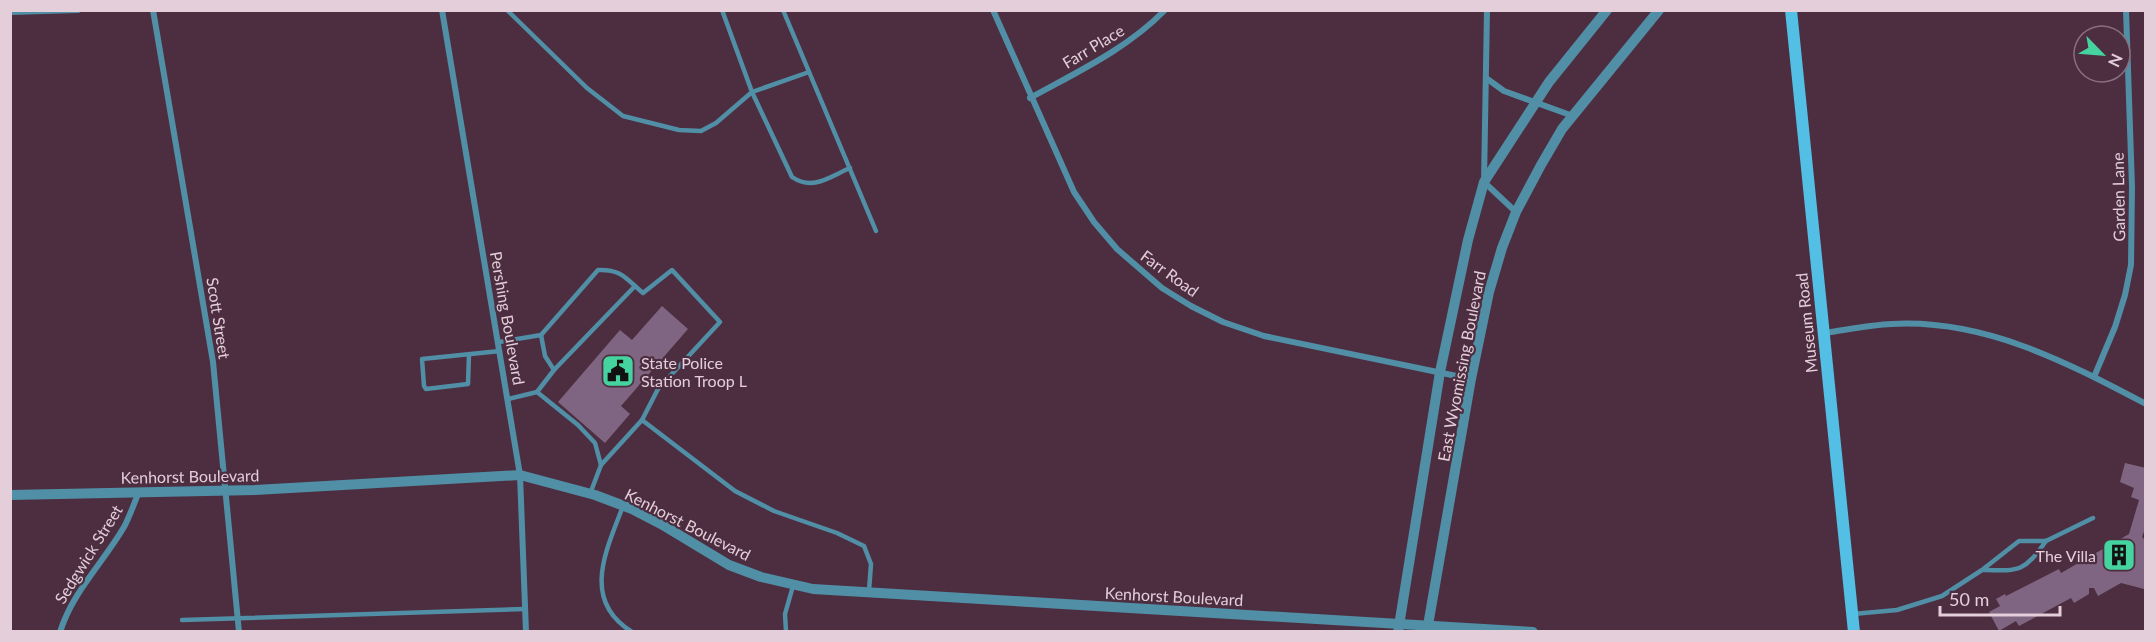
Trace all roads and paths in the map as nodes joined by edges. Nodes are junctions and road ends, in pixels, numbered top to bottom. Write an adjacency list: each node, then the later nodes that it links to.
1 (78, 10): 14 (street)
2 (153, 10): 41 (street, Scott Street)
3 (442, 10): 28 (street, Pershing Boulevard)
4 (507, 10): 17 (lane)
5 (722, 10): 17 (lane)
6 (783, 10): 15 (lane)
7 (993, 10): 18 (street, Farr Road)
8 (1165, 10): 18 (street, Farr Place)
9 (1487, 10): 16 (street)
10 (1606, 10): 19 (street, East Wyomissing Boulevard)
11 (1659, 10): 20 (street, East Wyomissing Boulevard)
12 (1791, 10): 26 (main road, Museum Road)
13 (2126, 10): 33 (street, Garden Lane)
14 (10, 12)
15 (809, 72): 17 (lane); 21 (lane)
16 (1486, 78): 19 (street); 22 (street)
17 (752, 92): 21 (lane)
18 (1030, 98): 32 (street, Farr Road)
19 (1535, 102): 20 (street); 22 (street, East Wyomissing Boulevard)
20 (1573, 116): 23 (street, East Wyomissing Boulevard)
21 (849, 168): 24 (lane)
22 (1484, 182): 23 (street); 32 (street, East Wyomissing Boulevard)
23 (1516, 212): 34 (street, East Wyomissing Boulevard)
24 (876, 231)
25 (634, 286): 27 (lane); 31 (lane); 38 (lane)
26 (1824, 333): 33 (street); 52 (main road, Museum Road)
27 (541, 335): 28 (lane); 31 (lane)
28 (499, 342): 29 (street, Pershing Boulevard)
29 (500, 351): 30 (lane); 36 (street, Pershing Boulevard)
30 (470, 354): 30 (lane)
31 (554, 370): 35 (lane)
32 (1440, 372): 34 (street, Farr Road); 55 (street, East Wyomissing Boulevard)
33 (2094, 377): 37 (street)
34 (1471, 379): 56 (street, East Wyomissing Boulevard)
35 (537, 392): 36 (lane); 39 (lane)
36 (508, 399): 40 (street, Pershing Boulevard)
37 (2145, 404)
38 (642, 420): 39 (lane); 50 (lane)
39 (601, 465): 43 (lane)
40 (520, 475): 41 (street, Kenhorst Boulevard); 43 (street, Kenhorst Boulevard); 51 (street, Pershing Boulevard)
41 (226, 490): 42 (street, Kenhorst Boulevard); 53 (street, Scott Street)
42 (140, 491): 44 (street, Kenhorst Boulevard); 57 (street, Sedgwick Street)
43 (590, 494): 45 (street, Kenhorst Boulevard)
44 (10, 495)
45 (623, 506): 49 (street, Kenhorst Boulevard); 60 (lane)
46 (2093, 518): 47 (lane)
47 (2046, 541): 48 (lane); 48 (lane)
48 (1982, 570): 52 (lane)
49 (794, 585): 50 (street, Kenhorst Boulevard); 61 (lane)
50 (869, 594): 55 (street, Kenhorst Boulevard)
51 (525, 609): 53 (lane); 59 (street, Pershing Boulevard)
52 (1853, 614): 63 (main road, Museum Road)
53 (239, 618): 54 (lane); 58 (street, Scott Street)
54 (182, 620)
55 (1398, 627): 56 (street, Kenhorst Boulevard)
56 (1428, 628): 62 (street, Kenhorst Boulevard)
57 (60, 632)
58 (239, 632)
59 (526, 632)
60 (632, 632)
61 (786, 632)
62 (1533, 632)
63 (1854, 632)

